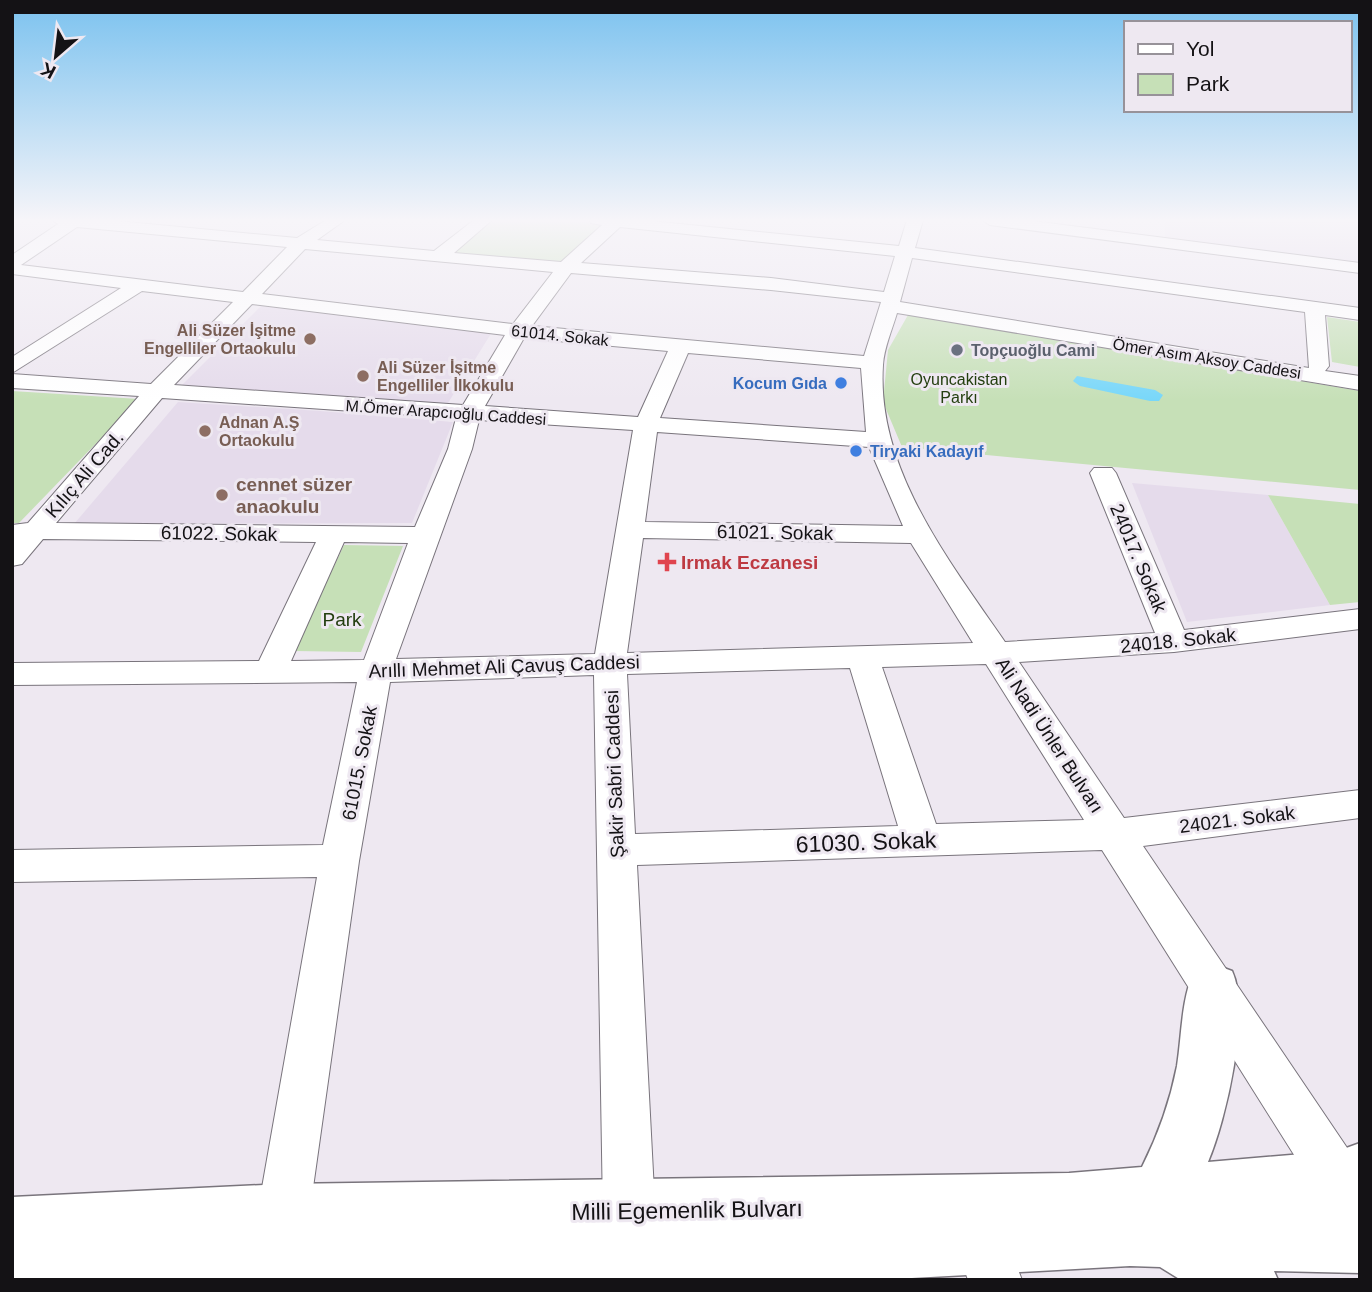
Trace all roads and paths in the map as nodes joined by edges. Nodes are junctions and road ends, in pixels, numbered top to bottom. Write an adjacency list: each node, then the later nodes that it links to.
1 (114, 280): 8 (street, 61014. Sokak)
2 (266, 280): 10 (street, Kılıç Ali Cad.)
3 (556, 280): 14 (street, 61015. Sokak)
4 (726, 280): 11 (street, Ömer Asım Aksoy Caddesi)
5 (896, 280): 11 (street, Ali Nadi Ünler Bulvarı)
6 (1115, 280): 9 (street)
7 (1144, 280): 9 (street)
8 (141, 283): 10 (street, 61014. Sokak); 18 (street)
9 (1143, 284): 12 (street)
10 (250, 298): 14 (street, 61014. Sokak); 22 (street, Kılıç Ali Cad.)
11 (890, 300): 16 (street, Ali Nadi Ünler Bulvarı); 17 (street, Ömer Asım Aksoy Caddesi); 21 (street, Ömer Asım Aksoy Caddesi)
12 (1315, 308): 13 (street); 17 (street)
13 (1360, 314)
14 (518, 331): 15 (street, 61014. Sokak); 23 (street, 61015. Sokak)
15 (680, 347): 16 (street, 61014. Sokak); 24 (street, Şakir Sabri Caddesi)
16 (872, 363): 25 (street, Ali Nadi Ünler Bulvarı)
17 (1318, 366): 19 (street, Ömer Asım Aksoy Caddesi)
18 (12, 367)
19 (1360, 373)
20 (12, 381): 22 (street, M.Ömer Arapcıoğlu Caddesi)
21 (1360, 383)
22 (156, 391): 23 (street, M.Ömer Arapcıoğlu Caddesi); 28 (street, Kılıç Ali Cad.)
23 (469, 414): 24 (street, M.Ömer Arapcıoğlu Caddesi); 31 (street, 61015. Sokak)
24 (646, 424): 25 (street, M.Ömer Arapcıoğlu Caddesi); 27 (street, Şakir Sabri Caddesi)
25 (879, 440): 30 (street, Ali Nadi Ünler Bulvarı)
26 (1103, 474): 34 (street, 24017. Sokak)
27 (630, 530): 30 (street, 61021. Sokak); 37 (street, Şakir Sabri Caddesi)
28 (24, 531): 29 (street, 61022. Sokak); 32 (street, Kılıç Ali Cad.)
29 (334, 534): 31 (street, 61022. Sokak); 39 (street)
30 (920, 534): 35 (street, Ali Nadi Ünler Bulvarı)
31 (425, 535): 38 (street, 61015. Sokak)
32 (12, 558)
33 (1360, 619): 34 (street, 24018. Sokak)
34 (1174, 642): 35 (street, 24018. Sokak)
35 (996, 653): 36 (street, Arıllı Mehmet Ali Çavuş Caddesi); 42 (street, Ali Nadi Ünler Bulvarı)
36 (862, 656): 37 (street, Arıllı Mehmet Ali Çavuş Caddesi); 43 (street)
37 (610, 662): 38 (street, Arıllı Mehmet Ali Çavuş Caddesi); 44 (street, Şakir Sabri Caddesi)
38 (376, 671): 39 (street, Arıllı Mehmet Ali Çavuş Caddesi); 45 (street, 61015. Sokak)
39 (270, 672): 40 (street, Arıllı Mehmet Ali Çavuş Caddesi)
40 (12, 674)
41 (1360, 804): 42 (street, 24021. Sokak)
42 (1115, 834): 43 (street, 61030. Sokak); 47 (street, Ali Nadi Ünler Bulvarı)
43 (922, 841): 44 (street, 61030. Sokak)
44 (617, 850): 53 (street, Şakir Sabri Caddesi)
45 (340, 862): 46 (street); 49 (street, 61015. Sokak)
46 (12, 866)
47 (1213, 988): 48 (street, Ali Nadi Ünler Bulvarı); 50 (main road)
48 (1352, 1190): 50 (main road, Milli Egemenlik Bulvarı)
49 (283, 1216): 51 (main road, Milli Egemenlik Bulvarı); 53 (main road, Milli Egemenlik Bulvarı)
50 (1164, 1216): 52 (main road, Milli Egemenlik Bulvarı); 53 (main road, Milli Egemenlik Bulvarı); 54 (main road, Milli Egemenlik Bulvarı); 56 (main road)
51 (12, 1229)
52 (1360, 1241)
53 (631, 1250): 54 (main road, Milli Egemenlik Bulvarı); 55 (main road, Milli Egemenlik Bulvarı)
54 (988, 1261)
55 (12, 1267)
56 (1245, 1280)

